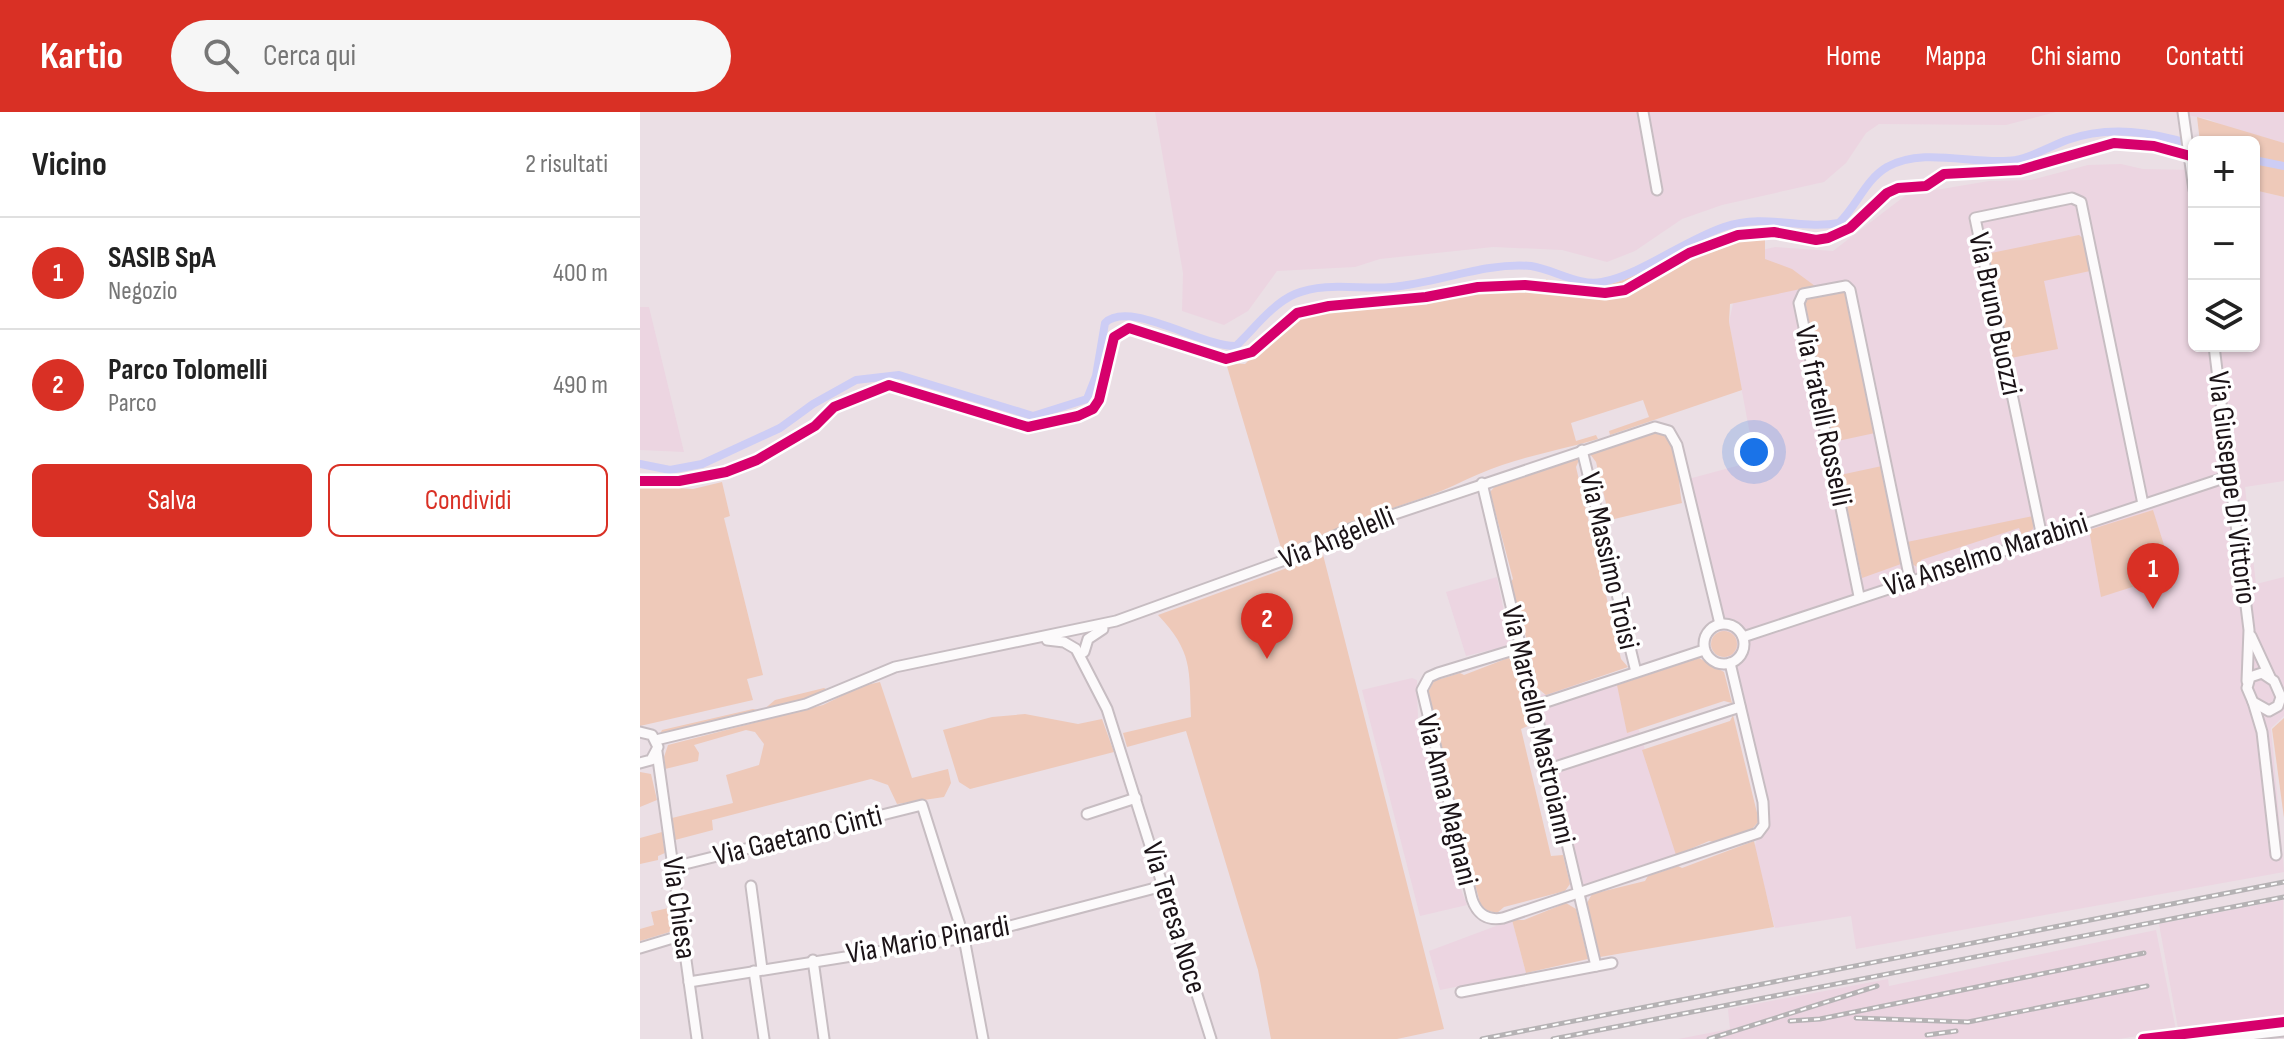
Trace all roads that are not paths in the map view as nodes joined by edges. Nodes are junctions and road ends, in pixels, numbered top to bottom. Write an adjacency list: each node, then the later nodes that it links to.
1 (1643, 112): 4 (street)
2 (2184, 116): 3 (street)
3 (2188, 147)
4 (1657, 190)
5 (2215, 352): 7 (street, Via Giuseppe Di Vittorio)
6 (1582, 450): 8 (street, Via Angelelli); 14 (street, Via Angelelli); 23 (street, Via Massimo Troisi)
7 (2230, 476): 9 (street, Via Anselmo Marabini); 15 (street, Via Giuseppe Di Vittorio)
8 (1482, 483): 13 (street, Via Angelelli); 19 (street, Via Marcello Mastroianni)
9 (2143, 504): 10 (street, Via Anselmo Marabini); 10 (street, Via Bruno Buozzi)
10 (2042, 537): 11 (street, Via Anselmo Marabini)
11 (1910, 580): 12 (street, Via Anselmo Marabini); 12 (street, Via fratelli Rosselli)
12 (1859, 596): 17 (street, Via Anselmo Marabini)
13 (1131, 615): 16 (street, Via Angelelli); 21 (street)
14 (1720, 624): 17 (street); 20 (street)
15 (2249, 630): 24 (street, Via Giuseppe Di Vittorio); 25 (street, Via Giuseppe Di Vittorio)
16 (1078, 631): 18 (street, Via Angelelli); 21 (street, Via Teresa Noce)
17 (1743, 637): 22 (street)
18 (997, 644): 21 (street); 33 (street, Via Angelelli)
19 (1520, 648): 28 (street, Via Marcello Mastroianni); 43 (street, Via Anna Magnani)
20 (1704, 650): 22 (street); 23 (street)
21 (1082, 655): 37 (street, Via Teresa Noce)
22 (1730, 663): 29 (street)
23 (1636, 672): 28 (street)
24 (2270, 677): 25 (street); 26 (street, Via Giuseppe Di Vittorio)
25 (2247, 681): 27 (street, Via Giuseppe Di Vittorio)
26 (2280, 688): 30 (street, Via Giuseppe Di Vittorio)
27 (2253, 702): 30 (street); 32 (street, Via Giuseppe Di Vittorio)
28 (1534, 706): 35 (street, Via Marcello Mastroianni)
29 (1740, 707): 35 (street); 43 (street)
30 (2278, 707): 32 (street, Via Giuseppe Di Vittorio)
31 (640, 732): 33 (street)
32 (2262, 732): 39 (street, Via Giuseppe Di Vittorio)
33 (657, 746): 34 (street, Via Angelelli); 36 (street, Via Chiesa)
34 (643, 763): 36 (street)
35 (1549, 769): 43 (street, Via Marcello Mastroianni)
36 (660, 777): 40 (street, Via Chiesa)
37 (1136, 798): 38 (street); 42 (street, Via Teresa Noce)
38 (1087, 814)
39 (2276, 855)
40 (673, 867): 44 (street, Via Chiesa); 45 (street, Via Gaetano Cinti)
41 (751, 886): 50 (street)
42 (1163, 886): 45 (street, Via Mario Pinardi); 58 (street, Via Teresa Noce)
43 (1578, 893): 49 (street, Via Marcello Mastroianni)
44 (683, 935): 46 (street); 51 (street, Via Chiesa)
45 (964, 938): 47 (street, Via Mario Pinardi); 57 (street)
46 (640, 948)
47 (813, 960): 50 (street, Via Mario Pinardi); 56 (street)
48 (1612, 963): 49 (street)
49 (1596, 966): 52 (street)
50 (758, 970): 51 (street, Via Mario Pinardi); 55 (street)
51 (689, 982): 54 (street, Via Chiesa)
52 (1461, 992)
53 (2284, 1030): 59 (main road)
54 (697, 1039)
55 (764, 1039)
56 (824, 1039)
57 (983, 1039)
58 (1211, 1039)
59 (2205, 1039)

